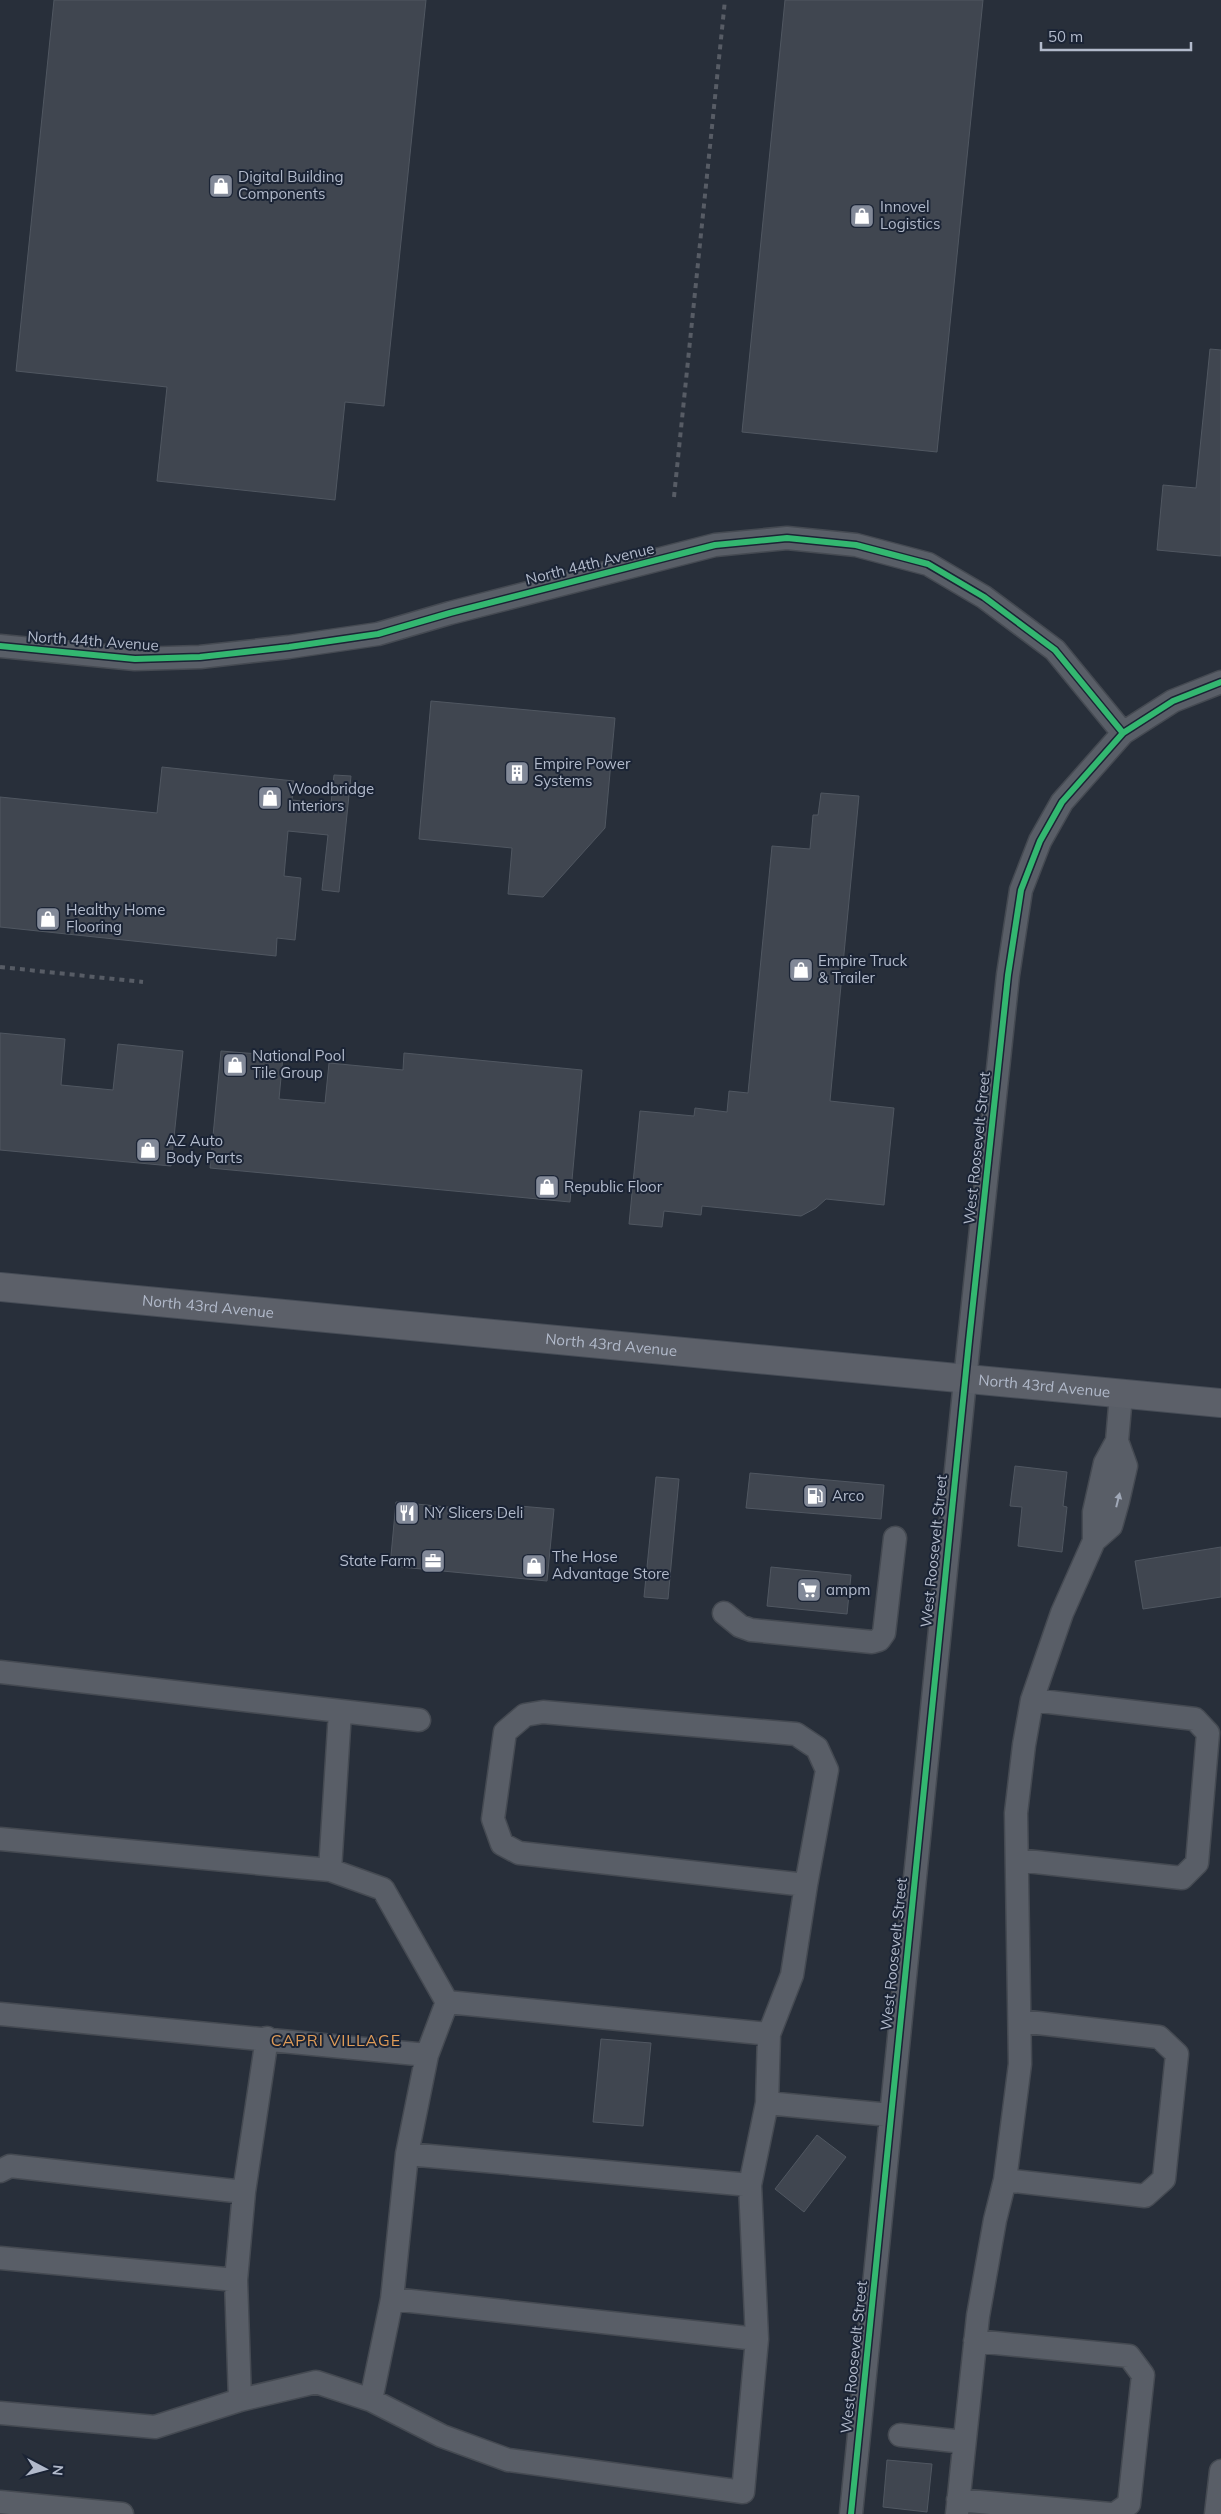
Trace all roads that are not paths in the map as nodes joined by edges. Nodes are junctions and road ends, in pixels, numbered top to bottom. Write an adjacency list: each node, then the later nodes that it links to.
1 (0, 646): 3 (street, North 44th Avenue)
2 (1221, 682): 3 (street, West Roosevelt Street)
3 (1123, 732): 5 (street, West Roosevelt Street)
4 (0, 1287): 5 (main road, North 43rd Avenue)
5 (965, 1380): 6 (main road, North 43rd Avenue); 25 (street, West Roosevelt Street)
6 (1121, 1394): 7 (main road, North 43rd Avenue); 11 (street)
7 (1221, 1403)
8 (895, 1538): 9 (street)
9 (724, 1613)
10 (0, 1672): 12 (street)
11 (1032, 1700): 15 (street); 15 (street)
12 (340, 1712): 13 (street); 16 (street)
13 (419, 1720)
14 (0, 1839): 16 (street)
15 (1016, 1860): 20 (street)
16 (330, 1870): 18 (street)
17 (806, 1885): 17 (street); 21 (street)
18 (447, 2002): 21 (street); 23 (street)
19 (0, 2014): 22 (street)
20 (1020, 2021): 28 (street); 28 (street)
21 (769, 2034): 24 (street)
22 (267, 2038): 23 (street); 30 (street)
23 (427, 2055): 26 (street)
24 (767, 2103): 25 (street); 29 (street)
25 (890, 2116): 45 (street, West Roosevelt Street)
26 (407, 2154): 29 (street); 33 (street)
27 (0, 2171): 30 (street)
28 (1005, 2180): 35 (street)
29 (750, 2185): 34 (street)
30 (244, 2192): 32 (street)
31 (0, 2258): 32 (street)
32 (236, 2280): 36 (street)
33 (392, 2299): 34 (street); 37 (street)
34 (756, 2339): 37 (street)
35 (975, 2341): 40 (street); 47 (street)
36 (240, 2400): 37 (street); 38 (street)
37 (371, 2400)
38 (0, 2413)
39 (900, 2435): 40 (street)
40 (964, 2442): 43 (street)
41 (1221, 2471): 48 (street)
42 (0, 2502): 44 (street)
43 (957, 2507): 46 (street)
44 (122, 2514)
45 (851, 2514)
46 (1110, 2514)
47 (1115, 2514)
48 (1216, 2514)

